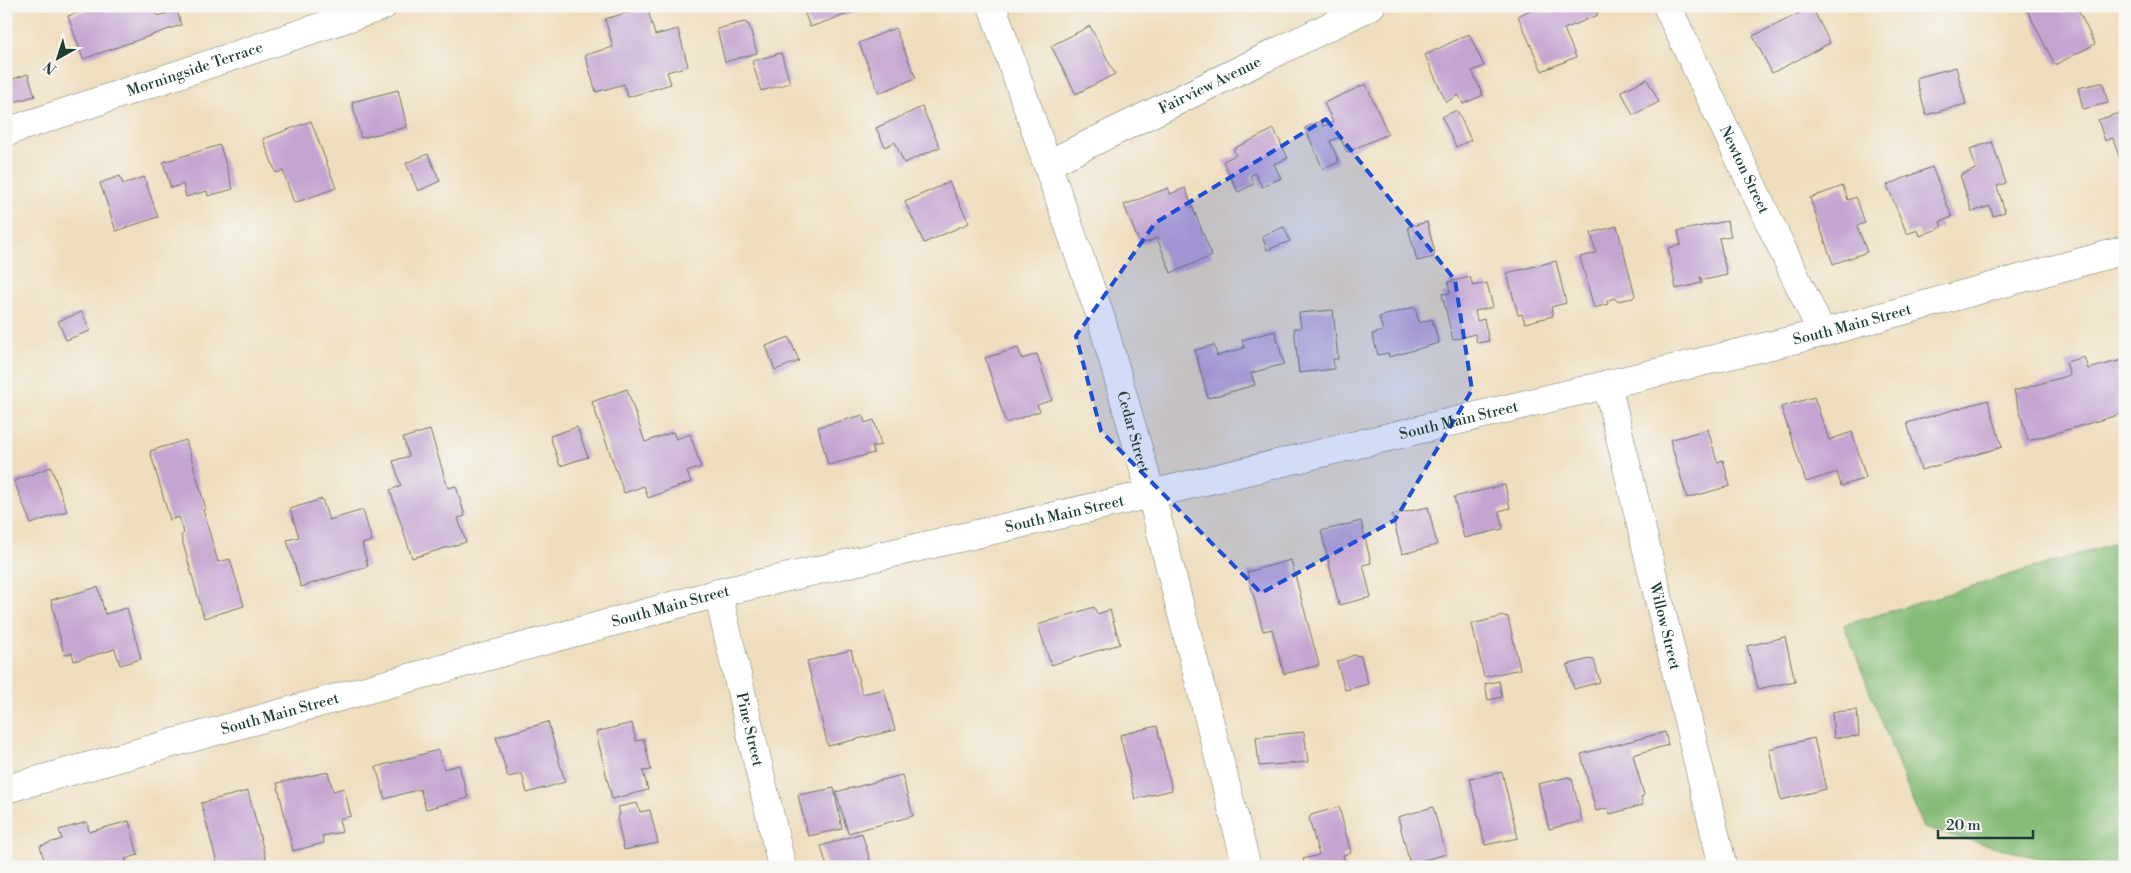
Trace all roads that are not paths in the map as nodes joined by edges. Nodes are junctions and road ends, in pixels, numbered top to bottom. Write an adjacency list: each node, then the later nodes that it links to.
1 (383, 6): 5 (street, Morningside Terrace)
2 (992, 6): 6 (street, Cedar Street)
3 (1371, 6): 6 (street, Fairview Avenue)
4 (1667, 6): 8 (street, Newton Street)
5 (6, 132)
6 (1048, 164): 10 (street, Cedar Street)
7 (2125, 250): 8 (street, South Main Street)
8 (1822, 333): 9 (street, South Main Street)
9 (1607, 384): 10 (street, South Main Street); 15 (street, Willow Street)
10 (1150, 494): 11 (street, South Main Street); 14 (street, Cedar Street)
11 (718, 592): 12 (street, South Main Street); 13 (street, Pine Street)
12 (6, 789)
13 (782, 867)
14 (1247, 867)
15 (1723, 867)

